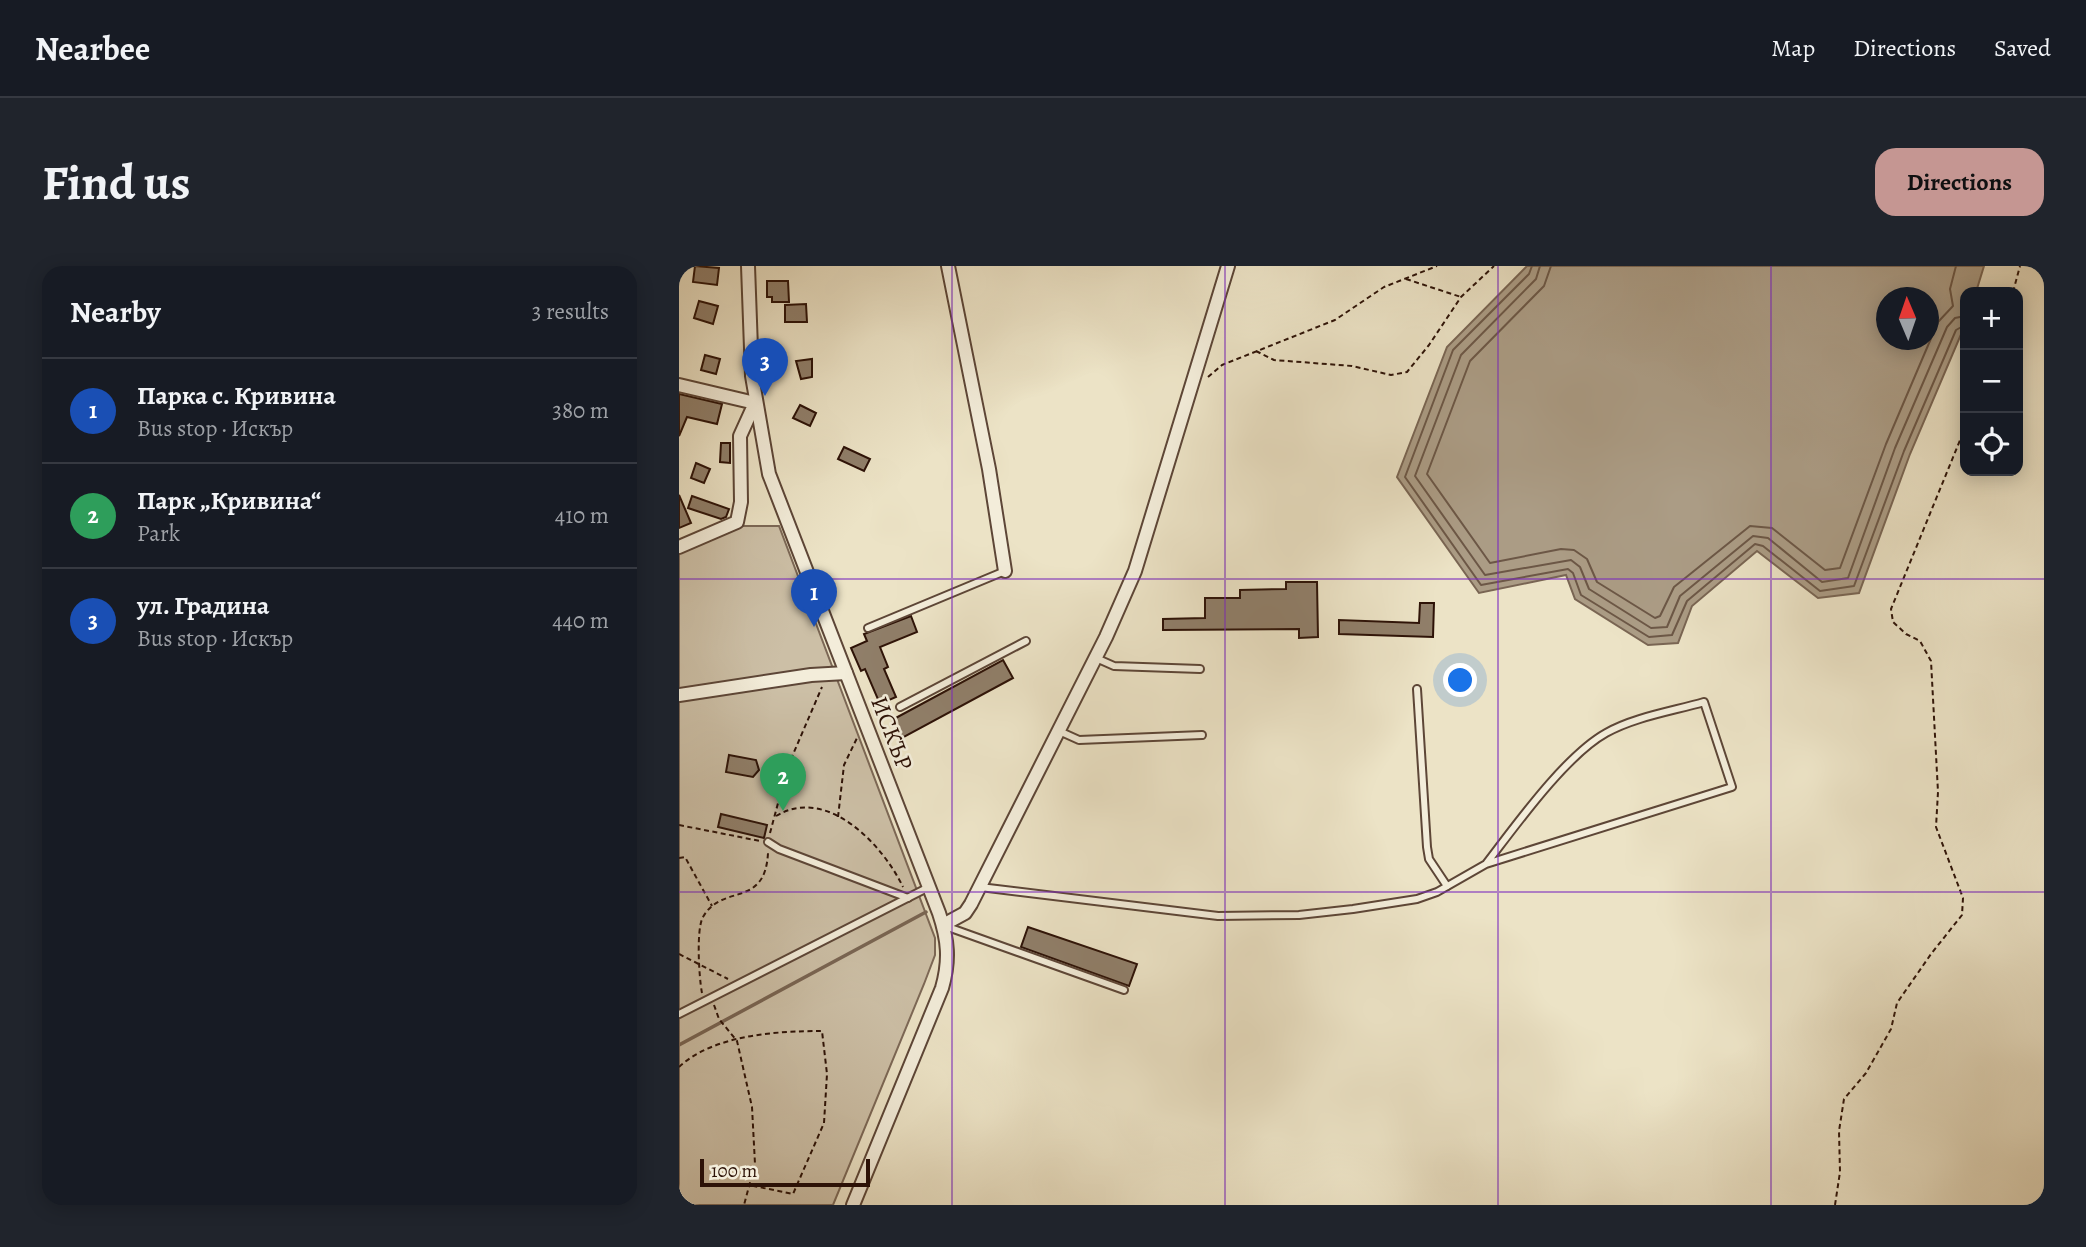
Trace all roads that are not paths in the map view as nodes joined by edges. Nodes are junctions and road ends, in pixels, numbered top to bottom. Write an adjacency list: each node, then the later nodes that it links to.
1 (748, 266): 5 (street, ИСКЪР)
2 (948, 266): 7 (street)
3 (1228, 266): 10 (street)
4 (679, 385): 5 (street)
5 (755, 403): 6 (street); 12 (street, ИСКЪР)
6 (679, 547)
7 (1005, 571): 8 (lane)
8 (867, 628)
9 (1025, 641): 15 (lane)
10 (1096, 658): 11 (lane); 16 (street)
11 (1200, 669)
12 (846, 673): 14 (street); 21 (street, ИСКЪР)
13 (1417, 688): 20 (lane)
14 (679, 695)
15 (900, 707)
16 (1059, 732): 17 (lane); 22 (street)
17 (1202, 735)
18 (768, 842): 23 (lane)
19 (1486, 863): 19 (lane); 20 (lane)
20 (1447, 886): 22 (lane)
21 (929, 887): 23 (lane); 24 (street, ИСКЪР)
22 (980, 887): 24 (street)
23 (908, 898): 26 (lane)
24 (943, 925): 25 (lane); 27 (street, ИСКЪР)
25 (1124, 990)
26 (679, 1014)
27 (853, 1205)

